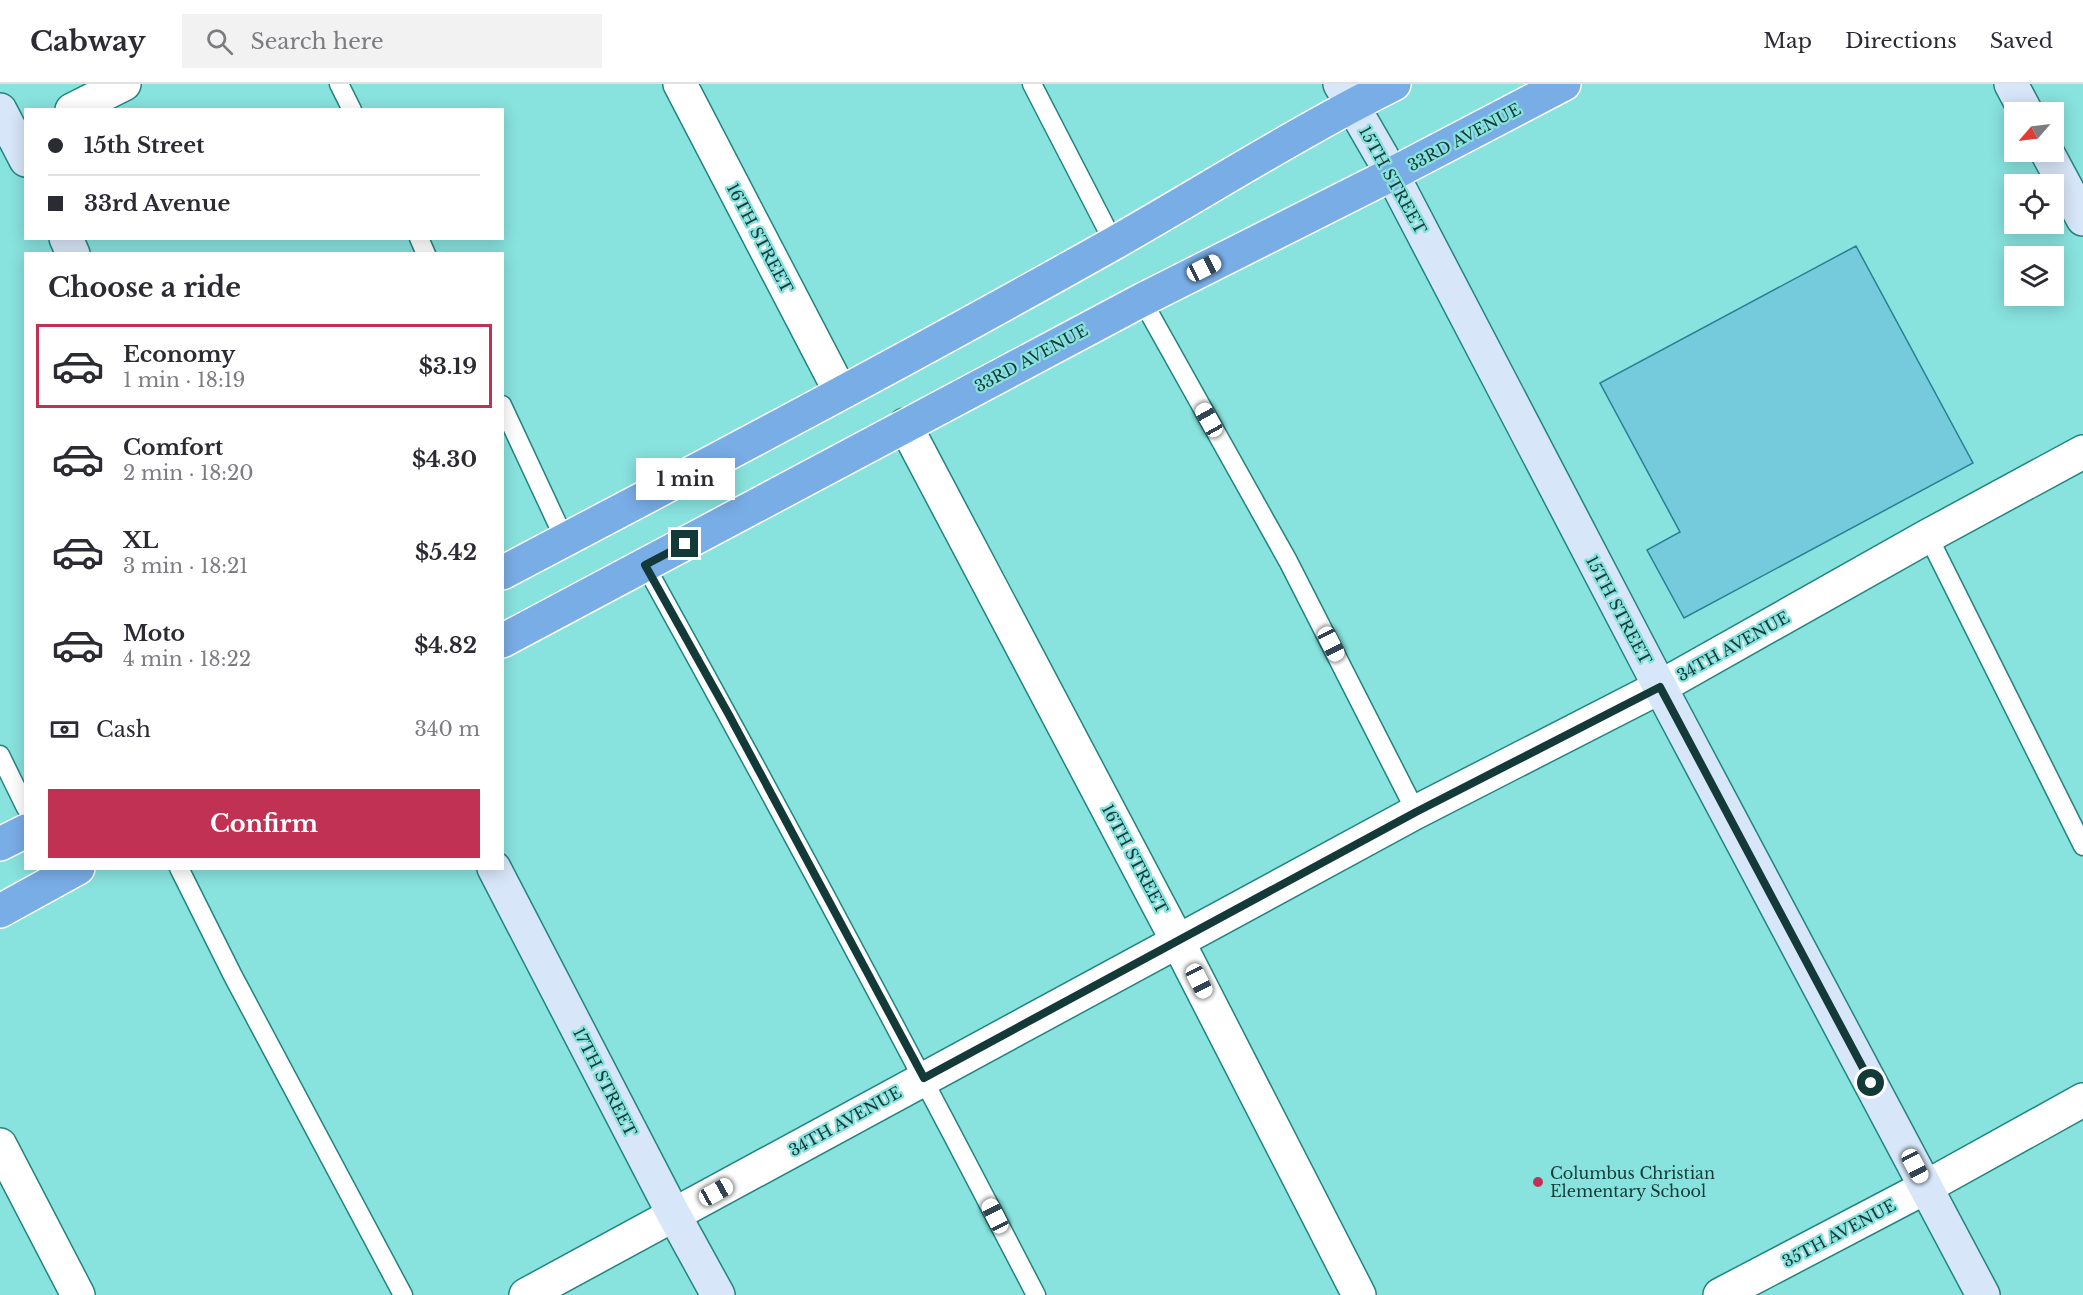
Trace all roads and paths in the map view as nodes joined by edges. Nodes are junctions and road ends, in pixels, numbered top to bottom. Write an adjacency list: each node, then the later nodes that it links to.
1 (124, 84): 10 (street)
2 (339, 84): 11 (lane)
3 (680, 84): 17 (street, 16TH STREET)
4 (1032, 84): 15 (lane)
5 (1394, 84): 8 (highway)
6 (1564, 84): 13 (highway, 33RD AVENUE)
7 (2011, 84): 9 (street)
8 (1346, 95): 13 (street, 15TH STREET); 15 (highway)
9 (2021, 102)
10 (76, 108)
11 (351, 108)
12 (2052, 162): 14 (street)
13 (1392, 174): 16 (highway, 33RD AVENUE); 26 (street, 15TH STREET)
14 (2083, 219)
15 (1114, 243): 17 (highway)
16 (1142, 300): 19 (highway, 33RD AVENUE); 29 (lane)
17 (841, 393): 22 (highway)
18 (504, 409): 22 (lane)
19 (905, 425): 23 (highway, 33RD AVENUE); 37 (street, 16TH STREET)
20 (2083, 452): 21 (street, 34TH AVENUE)
21 (1928, 536): 26 (street, 34TH AVENUE); 32 (lane)
22 (565, 540): 24 (highway)
23 (645, 565): 25 (highway, 33RD AVENUE); 38 (lane)
24 (504, 572)
25 (504, 640)
26 (1660, 687): 29 (street, 34TH AVENUE); 41 (street, 15TH STREET)
27 (0, 755): 28 (lane)
28 (24, 804)
29 (1416, 812): 37 (street, 34TH AVENUE)
30 (24, 832): 31 (highway)
31 (0, 844)
32 (2083, 846)
33 (74, 870): 36 (highway)
34 (180, 870): 44 (lane)
35 (495, 870): 42 (street, 17TH STREET)
36 (0, 910)
37 (1178, 940): 38 (street, 34TH AVENUE); 48 (street, 16TH STREET)
38 (924, 1078): 42 (street, 34TH AVENUE); 47 (lane)
39 (2083, 1100): 41 (street, 35TH AVENUE)
40 (0, 1145): 43 (street)
41 (1926, 1187): 49 (street, 35TH AVENUE); 50 (street, 15TH STREET)
42 (674, 1215): 45 (street, 34TH AVENUE); 46 (street, 17TH STREET)
43 (78, 1295)
44 (403, 1295)
45 (526, 1295)
46 (718, 1295)
47 (1036, 1295)
48 (1359, 1295)
49 (1720, 1295)
50 (1983, 1295)

